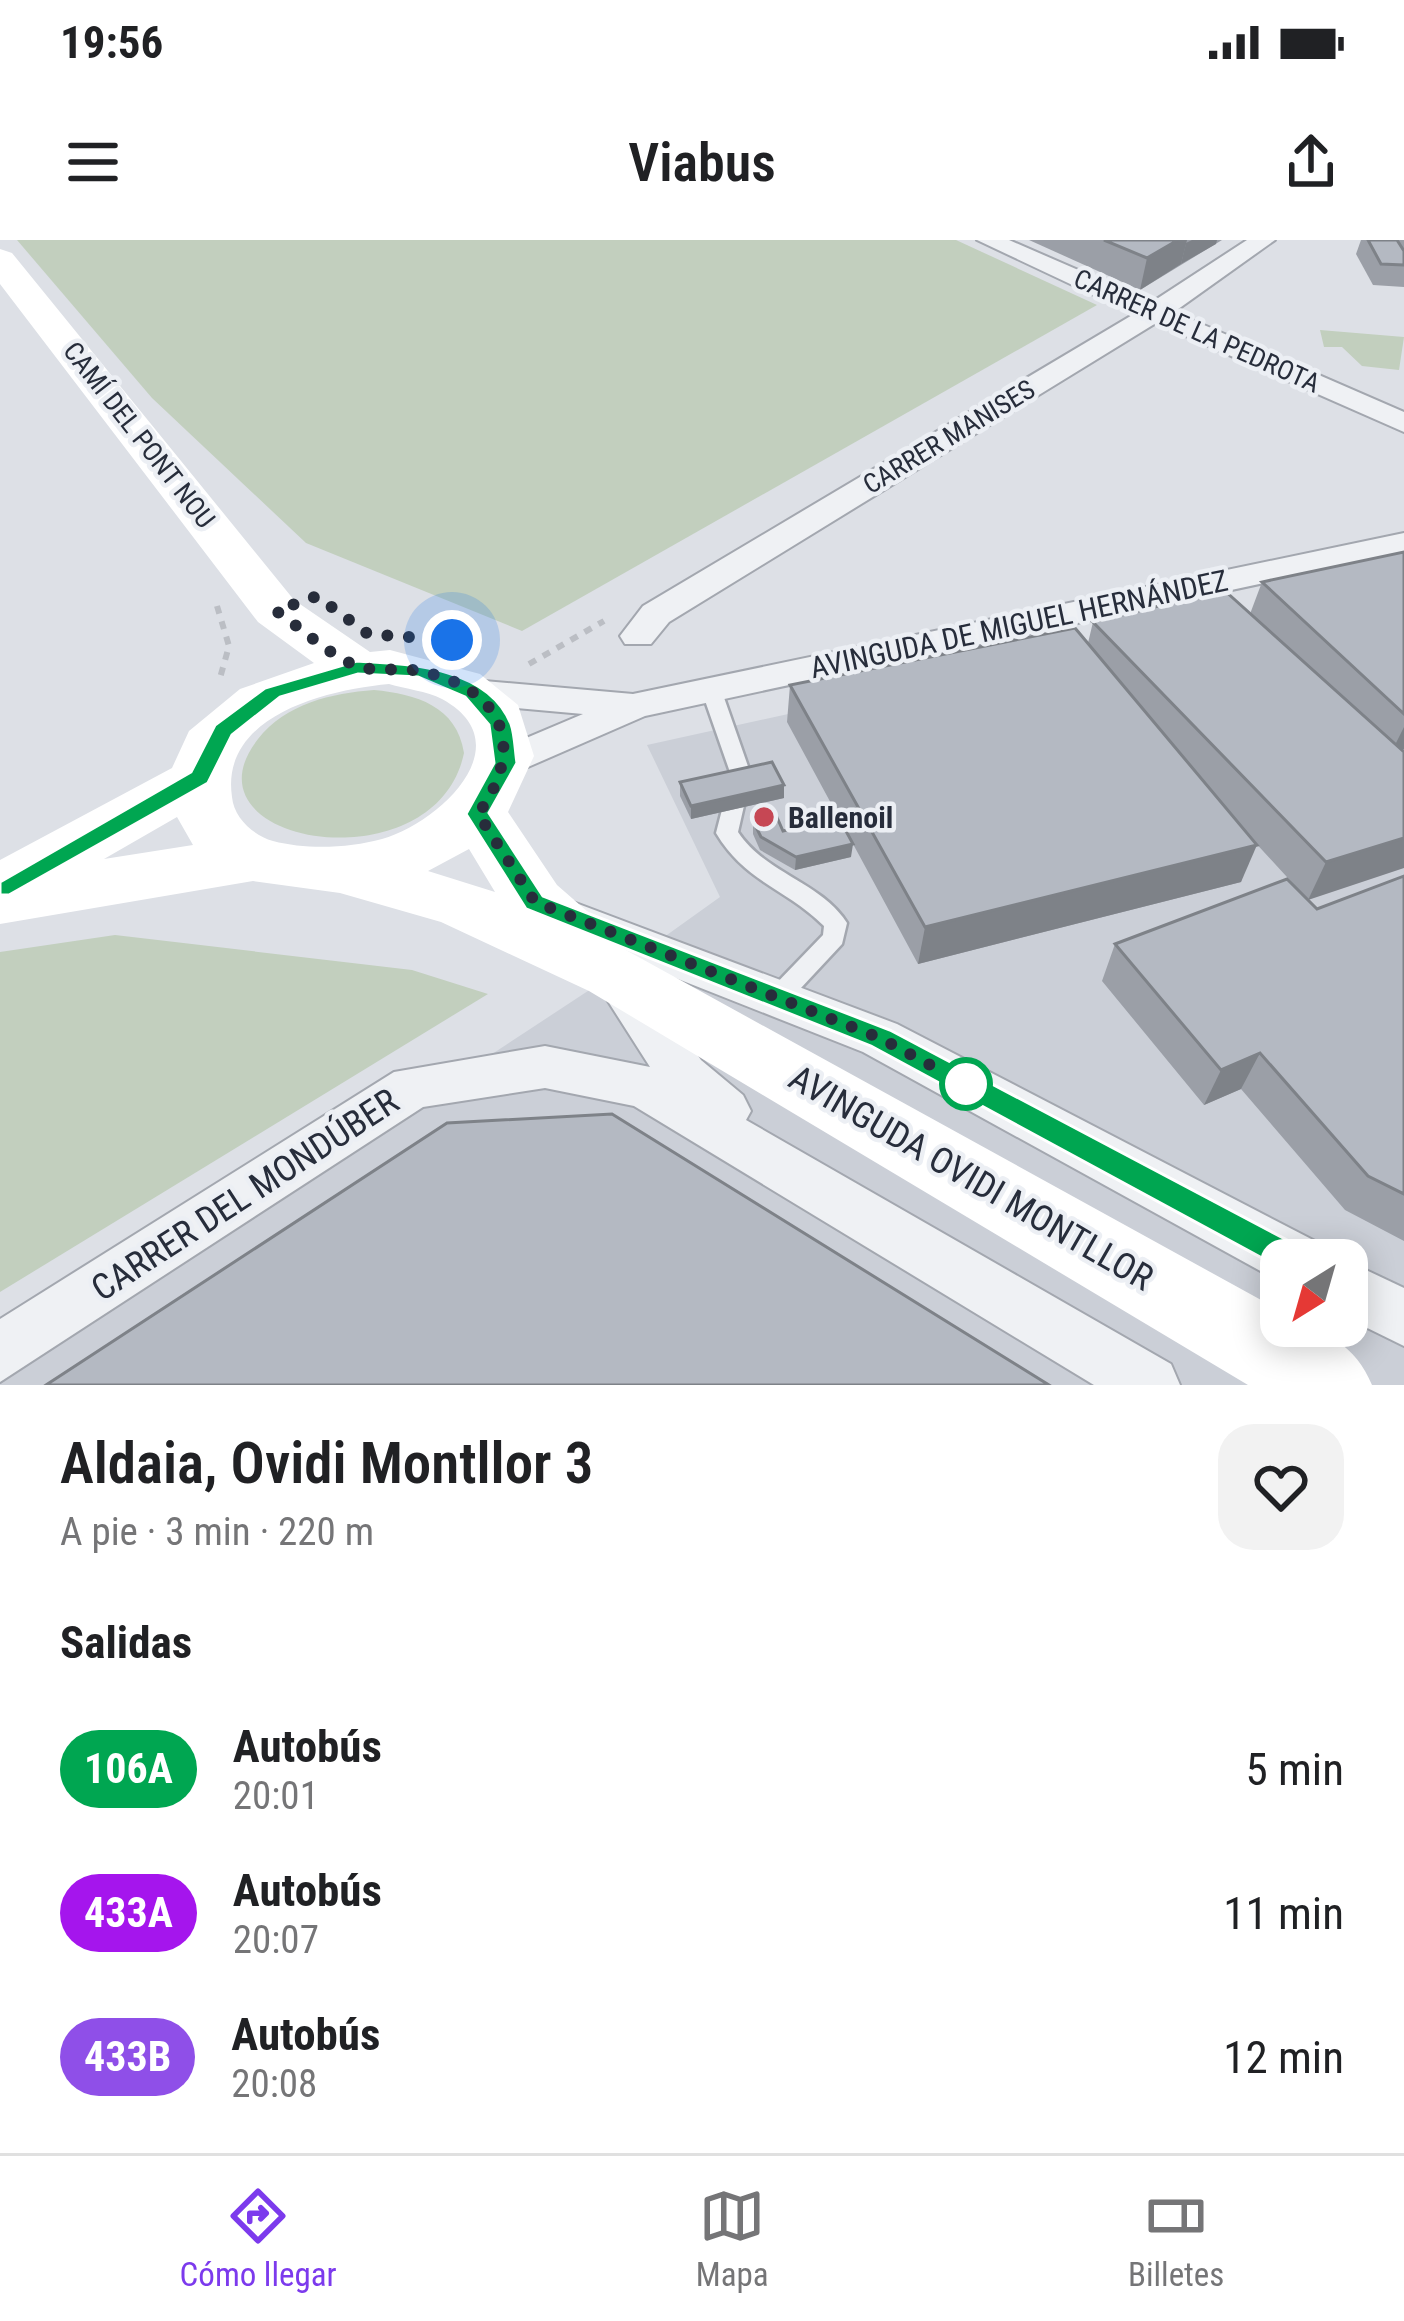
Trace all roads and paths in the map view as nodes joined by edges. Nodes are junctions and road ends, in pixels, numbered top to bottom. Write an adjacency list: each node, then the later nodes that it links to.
1 (989, 240): 4 (street, CARRER DE LA PEDROTA)
2 (1262, 240): 4 (street, CARRER MANISES)
3 (0, 260): 10 (street, CAMÍ DEL PONT NOU)
4 (1154, 313): 6 (street, CARRER DE LA PEDROTA); 12 (street, CARRER MANISES)
5 (1404, 401): 6 (street)
6 (1373, 408): 7 (street, CARRER DE LA PEDROTA)
7 (1404, 423)
8 (1404, 543): 18 (street, AVINGUDA DE MIGUEL HERNÁNDEZ)
9 (210, 589): 17 (path)
10 (276, 611): 15 (street, CAMÍ DEL PONT NOU); 17 (street)
11 (608, 619): 14 (path)
12 (638, 636)
13 (431, 639): 16 (path)
14 (524, 666)
15 (357, 668): 16 (street); 17 (street)
16 (480, 673): 19 (street, AVINGUDA DE MIGUEL HERNÁNDEZ); 21 (street)
17 (246, 687): 20 (street)
18 (711, 689): 19 (street, AVINGUDA DE MIGUEL HERNÁNDEZ); 28 (lane)
19 (635, 706): 21 (street, AVINGUDA DE MIGUEL HERNÁNDEZ)
20 (200, 778): 22 (street); 24 (street)
21 (492, 788): 23 (street); 26 (street, AVINGUDA OVIDI MONTLLOR)
22 (253, 859): 23 (street); 25 (street)
23 (344, 872): 27 (street, AVINGUDA OVIDI MONTLLOR)
24 (0, 889)
25 (0, 900)
26 (535, 902): 27 (street, AVINGUDA OVIDI MONTLLOR); 28 (street)
27 (613, 972): 30 (street, AVINGUDA OVIDI MONTLLOR); 36 (street, AVINGUDA OVIDI MONTLLOR)
28 (778, 997): 31 (street)
29 (645, 1087): 30 (street, AVINGUDA OVIDI MONTLLOR); 34 (street, CARRER DEL MONDÚBER)
30 (803, 1178): 35 (street, AVINGUDA OVIDI MONTLLOR)
31 (1260, 1241)
32 (1368, 1299): 33 (street)
33 (1404, 1318)
34 (0, 1353)
35 (1150, 1385)
36 (1329, 1385)

